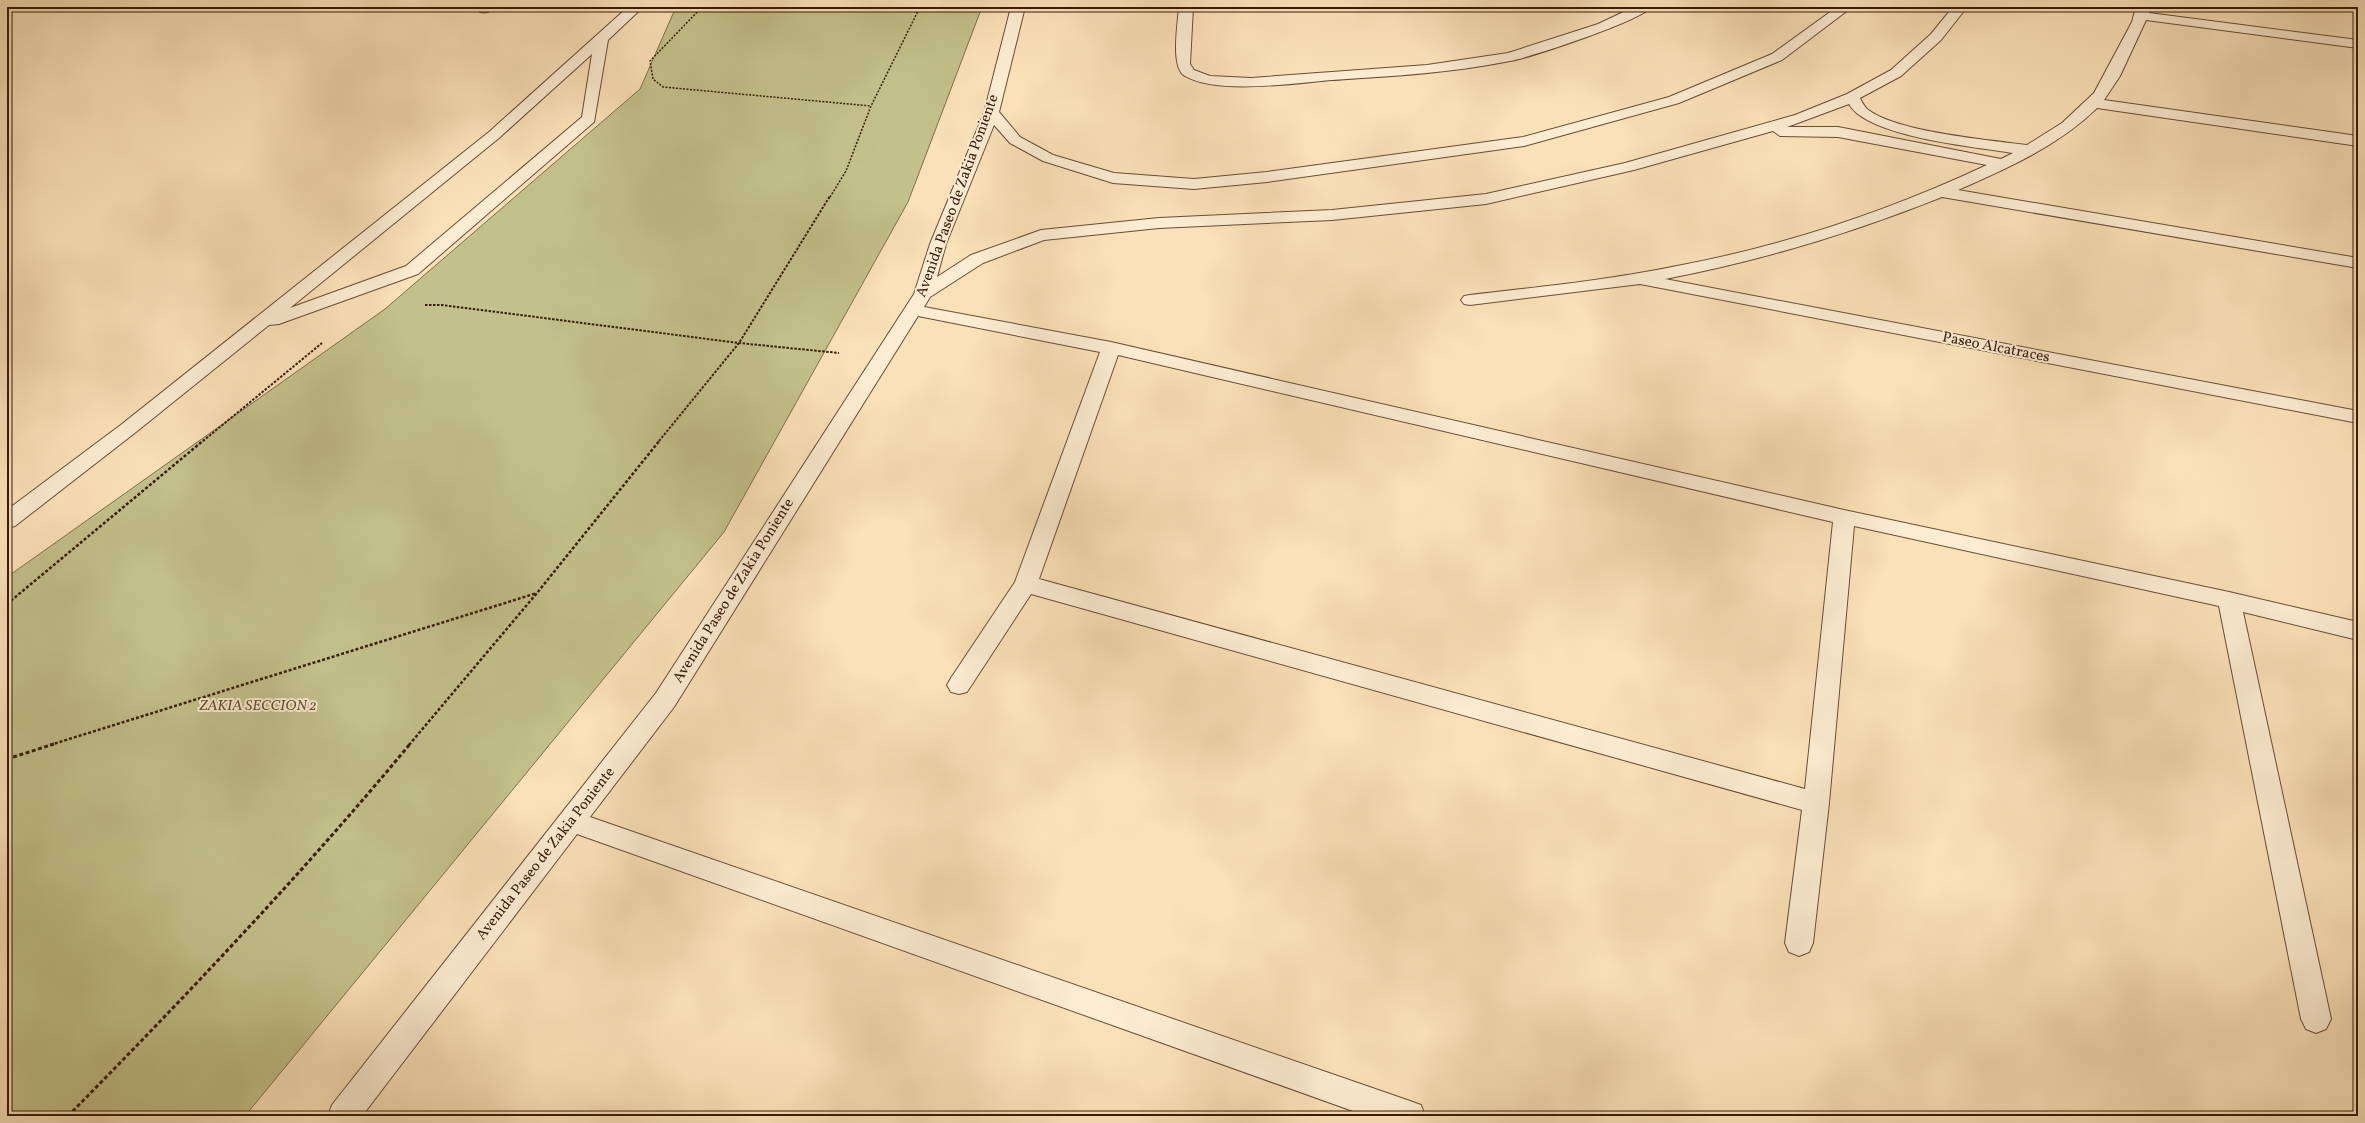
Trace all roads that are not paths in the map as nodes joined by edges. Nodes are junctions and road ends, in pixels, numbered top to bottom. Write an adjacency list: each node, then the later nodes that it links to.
1 (636, 7): 8 (street)
2 (1018, 7): 12 (street, Avenida Paseo de Zakia Poniente)
3 (1186, 7): 4 (street)
4 (1644, 7)
5 (1845, 7): 12 (street)
6 (1960, 7): 10 (street)
7 (2143, 12): 9 (street); 11 (street)
8 (601, 40): 22 (street); 22 (street)
9 (2358, 44)
10 (1852, 97): 13 (street); 15 (street)
11 (2094, 103): 14 (street); 15 (street)
12 (991, 113): 21 (street, Avenida Paseo de Zakia Poniente)
13 (1755, 132): 16 (street); 21 (street)
14 (2358, 141)
15 (2027, 150): 16 (street)
16 (2005, 164): 17 (street)
17 (1941, 192): 18 (street); 19 (street)
18 (2358, 263)
19 (1634, 278): 20 (street); 24 (street, Paseo Alcatraces)
20 (1470, 300)
21 (918, 302): 23 (street); 32 (street, Avenida Paseo de Zakia Poniente)
22 (258, 325): 26 (street)
23 (1111, 348): 25 (street); 27 (street)
24 (2358, 417)
25 (1844, 517): 28 (street); 31 (street)
26 (7, 521)
27 (1026, 584): 30 (street); 31 (street)
28 (2229, 600): 29 (street); 34 (street)
29 (2358, 631)
30 (959, 685)
31 (1816, 802): 33 (street)
32 (571, 822): 35 (street, Avenida Paseo de Zakia Poniente); 36 (street)
33 (1800, 943)
34 (2316, 1019)
35 (344, 1116)
36 (1410, 1116)

